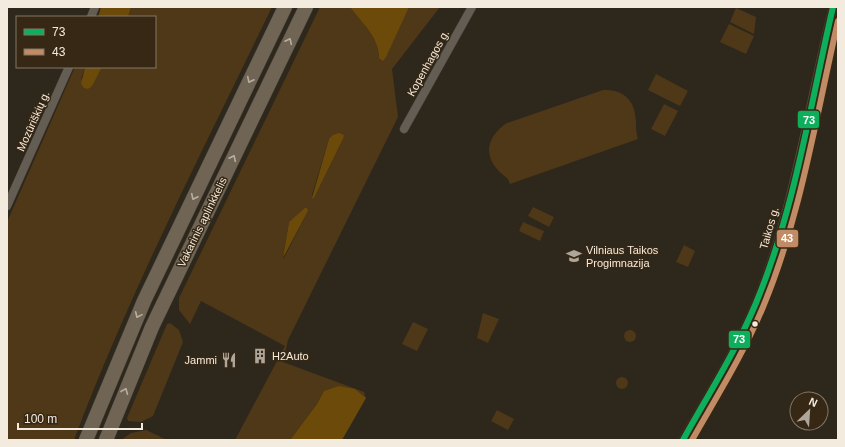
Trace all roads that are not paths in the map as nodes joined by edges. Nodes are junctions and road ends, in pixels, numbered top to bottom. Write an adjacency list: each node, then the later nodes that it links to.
1 (285, 7): 8 (highway, Vakarinis aplinkkelis, one-way to 8)
2 (306, 7): 9 (highway, Vakarinis aplinkkelis, one-way to 2)
3 (472, 7): 6 (street, Kopenhagos g.)
4 (833, 7): 10 (street, Taikos g.)
5 (69, 68): 7 (street, Mozūriškių g.)
6 (404, 130)
7 (7, 206)
8 (86, 440)
9 (106, 440)
10 (683, 440)

